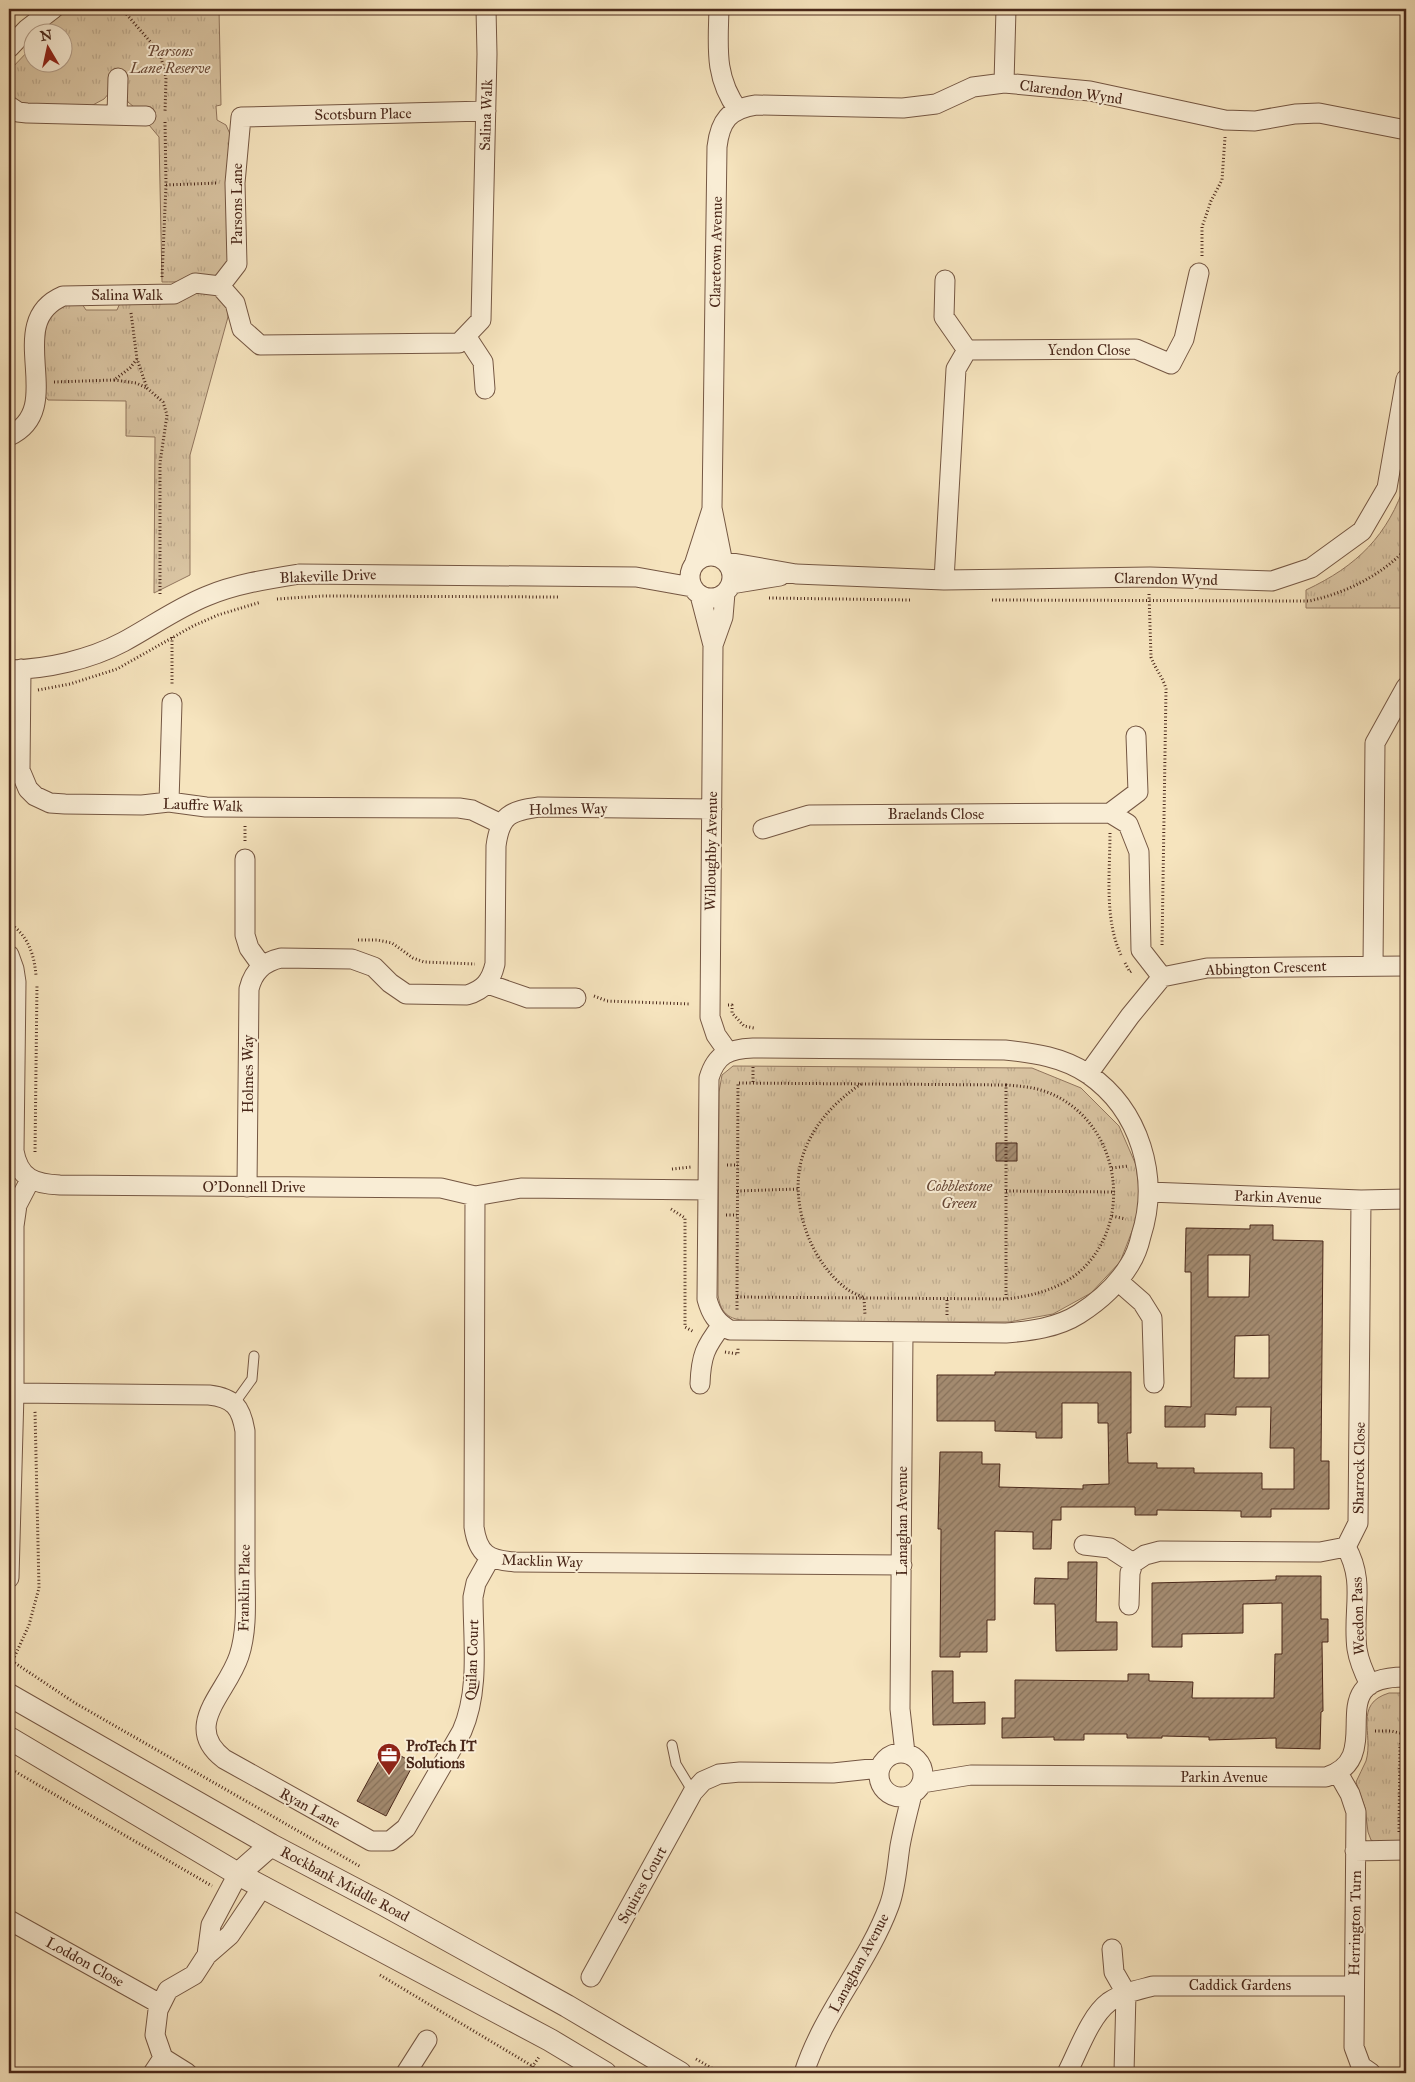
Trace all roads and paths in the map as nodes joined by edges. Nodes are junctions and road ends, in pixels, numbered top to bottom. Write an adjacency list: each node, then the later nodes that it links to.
1 (31, 9): 7 (street)
2 (53, 9): 8 (street)
3 (122, 9): 22 (path)
4 (486, 9): 15 (street, Salina Walk)
5 (719, 9): 14 (street)
6 (1006, 9): 12 (street)
7 (29, 22)
8 (37, 22)
9 (22, 35): 10 (street)
10 (9, 48)
11 (118, 78): 16 (street)
12 (1004, 82): 14 (street, Clarendon Wynd); 19 (street, Clarendon Wynd)
13 (9, 106): 16 (street)
14 (738, 110): 37 (street, Claretown Avenue)
15 (486, 111): 18 (street, Scotsburn Place); 28 (street, Salina Walk)
16 (117, 115): 17 (street)
17 (146, 116)
18 (241, 117): 21 (street, Parsons Lane)
19 (1225, 120): 20 (street, Clarendon Wynd); 23 (path)
20 (1406, 130)
21 (236, 183): 22 (path); 25 (street, Parsons Lane)
22 (166, 185): 27 (path)
23 (1198, 273): 29 (street, Yendon Close)
24 (946, 280): 29 (street)
25 (220, 286): 27 (street, Salina Walk); 28 (street)
26 (130, 295): 27 (street, Salina Walk); 30 (path); 33 (street, Salina Walk)
27 (160, 295)
28 (466, 336): 35 (street)
29 (967, 350): 43 (street)
30 (137, 359): 32 (path); 34 (path)
31 (1406, 379): 41 (street, Clarendon Wynd)
32 (114, 380): 33 (path); 34 (path)
33 (35, 383): 36 (street, Salina Walk)
34 (147, 388): 45 (path)
35 (485, 390)
36 (9, 436)
37 (712, 508): 39 (street, Claretown Avenue); 42 (street, Claretown Avenue)
38 (1406, 549): 52 (path)
39 (725, 560): 40 (street, Clarendon Wynd); 42 (street, Clarendon Wynd); 44 (street, Claretown Avenue)
40 (796, 574): 43 (street, Clarendon Wynd); 44 (street, Clarendon Wynd)
41 (1150, 577): 43 (street, Clarendon Wynd); 52 (path)
42 (695, 578): 44 (street, Clarendon Wynd); 53 (street, Willoughby Avenue); 54 (street, Blakeville Drive)
43 (944, 580)
44 (728, 588): 53 (street, Willoughby Avenue)
45 (160, 594)
46 (567, 597): 48 (path)
47 (764, 598): 49 (path)
48 (271, 599)
49 (912, 600)
50 (991, 600): 52 (path)
51 (262, 602): 56 (path)
52 (1149, 602): 67 (path)
53 (713, 645): 60 (street, Willoughby Avenue)
54 (15, 670): 58 (street, Lauffre Walk)
55 (1406, 688): 69 (street)
56 (172, 703): 58 (street)
57 (1136, 736): 61 (street)
58 (169, 802): 59 (street, Lauffre Walk)
59 (246, 806): 62 (street, Lauffre Walk); 65 (path)
60 (712, 809): 62 (street, Holmes Way); 74 (street, Willoughby Avenue)
61 (1110, 813): 63 (street, Braelands Close); 67 (street)
62 (501, 824): 72 (street)
63 (763, 829)
64 (1110, 832): 67 (path)
65 (245, 859): 68 (street)
66 (9, 955): 80 (street)
67 (1148, 959): 71 (street)
68 (262, 966): 72 (street); 81 (street, Holmes Way)
69 (1373, 966): 70 (street, Abbington Crescent); 71 (street, Abbington Crescent)
70 (1406, 966)
71 (1162, 977): 76 (street)
72 (488, 984): 73 (street)
73 (576, 998)
74 (728, 1052): 76 (street); 83 (street)
75 (753, 1066): 77 (path)
76 (1088, 1074): 87 (street)
77 (753, 1084): 78 (path); 84 (path)
78 (861, 1084): 79 (path); 82 (path)
79 (1006, 1085): 85 (path); 86 (path)
80 (30, 1180): 81 (street, O'Donnell Drive); 99 (street)
81 (247, 1187): 88 (street, O'Donnell Drive)
82 (798, 1189): 84 (path); 92 (path)
83 (708, 1190): 88 (street, O'Donnell Drive); 94 (street)
84 (737, 1190): 92 (path)
85 (1006, 1191): 86 (path); 93 (path)
86 (1115, 1192): 93 (path)
87 (1149, 1192): 90 (street, Parkin Avenue); 91 (street)
88 (476, 1196): 103 (street, Macklin Way)
89 (1406, 1199): 90 (street, Parkin Avenue)
90 (1361, 1200): 102 (street, Sharrock Close)
91 (1118, 1281): 95 (street); 98 (street)
92 (864, 1298): 93 (path)
93 (1006, 1298)
94 (722, 1325): 95 (street); 97 (street)
95 (903, 1333): 105 (street, Lanaghan Avenue)
96 (254, 1356): 100 (lane)
97 (700, 1384)
98 (1154, 1384)
99 (14, 1393): 100 (street); 106 (street)
100 (234, 1404): 116 (street, Franklin Place)
101 (1084, 1545): 104 (street)
102 (1346, 1547): 104 (street); 109 (street, Weedon Pass)
103 (490, 1558): 105 (street, Macklin Way); 124 (street, Quilan Court)
104 (1133, 1563): 107 (street)
105 (902, 1565): 119 (street, Lanaghan Avenue)
106 (9, 1574)
107 (1129, 1605)
108 (1406, 1677): 109 (street)
109 (1370, 1684): 112 (street)
110 (9, 1695): 125 (street, Rockbank Middle Road)
111 (1406, 1729): 113 (path)
112 (1356, 1731): 113 (path); 120 (street)
113 (1404, 1734): 128 (path)
114 (9, 1738): 129 (street)
115 (672, 1745): 123 (lane)
116 (224, 1759): 124 (street, Ryan Lane)
117 (921, 1764): 119 (street); 121 (street, Parkin Avenue); 122 (street, Lanaghan Avenue)
118 (9, 1768): 131 (path)
119 (890, 1771): 122 (street, Parkin Avenue); 123 (street, Squires Court); 126 (street, Lanaghan Avenue)
120 (1338, 1773): 121 (street, Parkin Avenue); 127 (street, Herrington Turn)
121 (971, 1775): 122 (street, Parkin Avenue)
122 (917, 1788): 126 (street, Lanaghan Avenue)
123 (693, 1792): 136 (street, Squires Court)
124 (398, 1836)
125 (271, 1844): 129 (street); 130 (street); 147 (street, Rockbank Middle Road)
126 (900, 1844): 141 (street, Lanaghan Avenue)
127 (1356, 1850): 128 (street); 137 (street, Herrington Turn)
128 (1402, 1850)
129 (238, 1874): 130 (street); 134 (street)
130 (263, 1886): 134 (street); 146 (street)
131 (214, 1887)
132 (9, 1920): 139 (street, Loddon Close)
133 (1112, 1950): 138 (street)
134 (207, 1955): 139 (street)
135 (380, 1975): 145 (path)
136 (591, 1977)
137 (1354, 1986): 138 (street, Caddick Gardens); 152 (street, Herrington Turn)
138 (1126, 1993): 150 (street, Caddick Gardens); 151 (street)
139 (160, 2004): 142 (street)
140 (427, 2040): 144 (street)
141 (812, 2049): 148 (street, Lanaghan Avenue); 149 (street, Lanaghan Avenue)
142 (158, 2066): 143 (street)
143 (187, 2073)
144 (406, 2073)
145 (544, 2073)
146 (605, 2073)
147 (680, 2073)
148 (790, 2073)
149 (804, 2073)
150 (1067, 2073)
151 (1124, 2073)
152 (1369, 2073)

